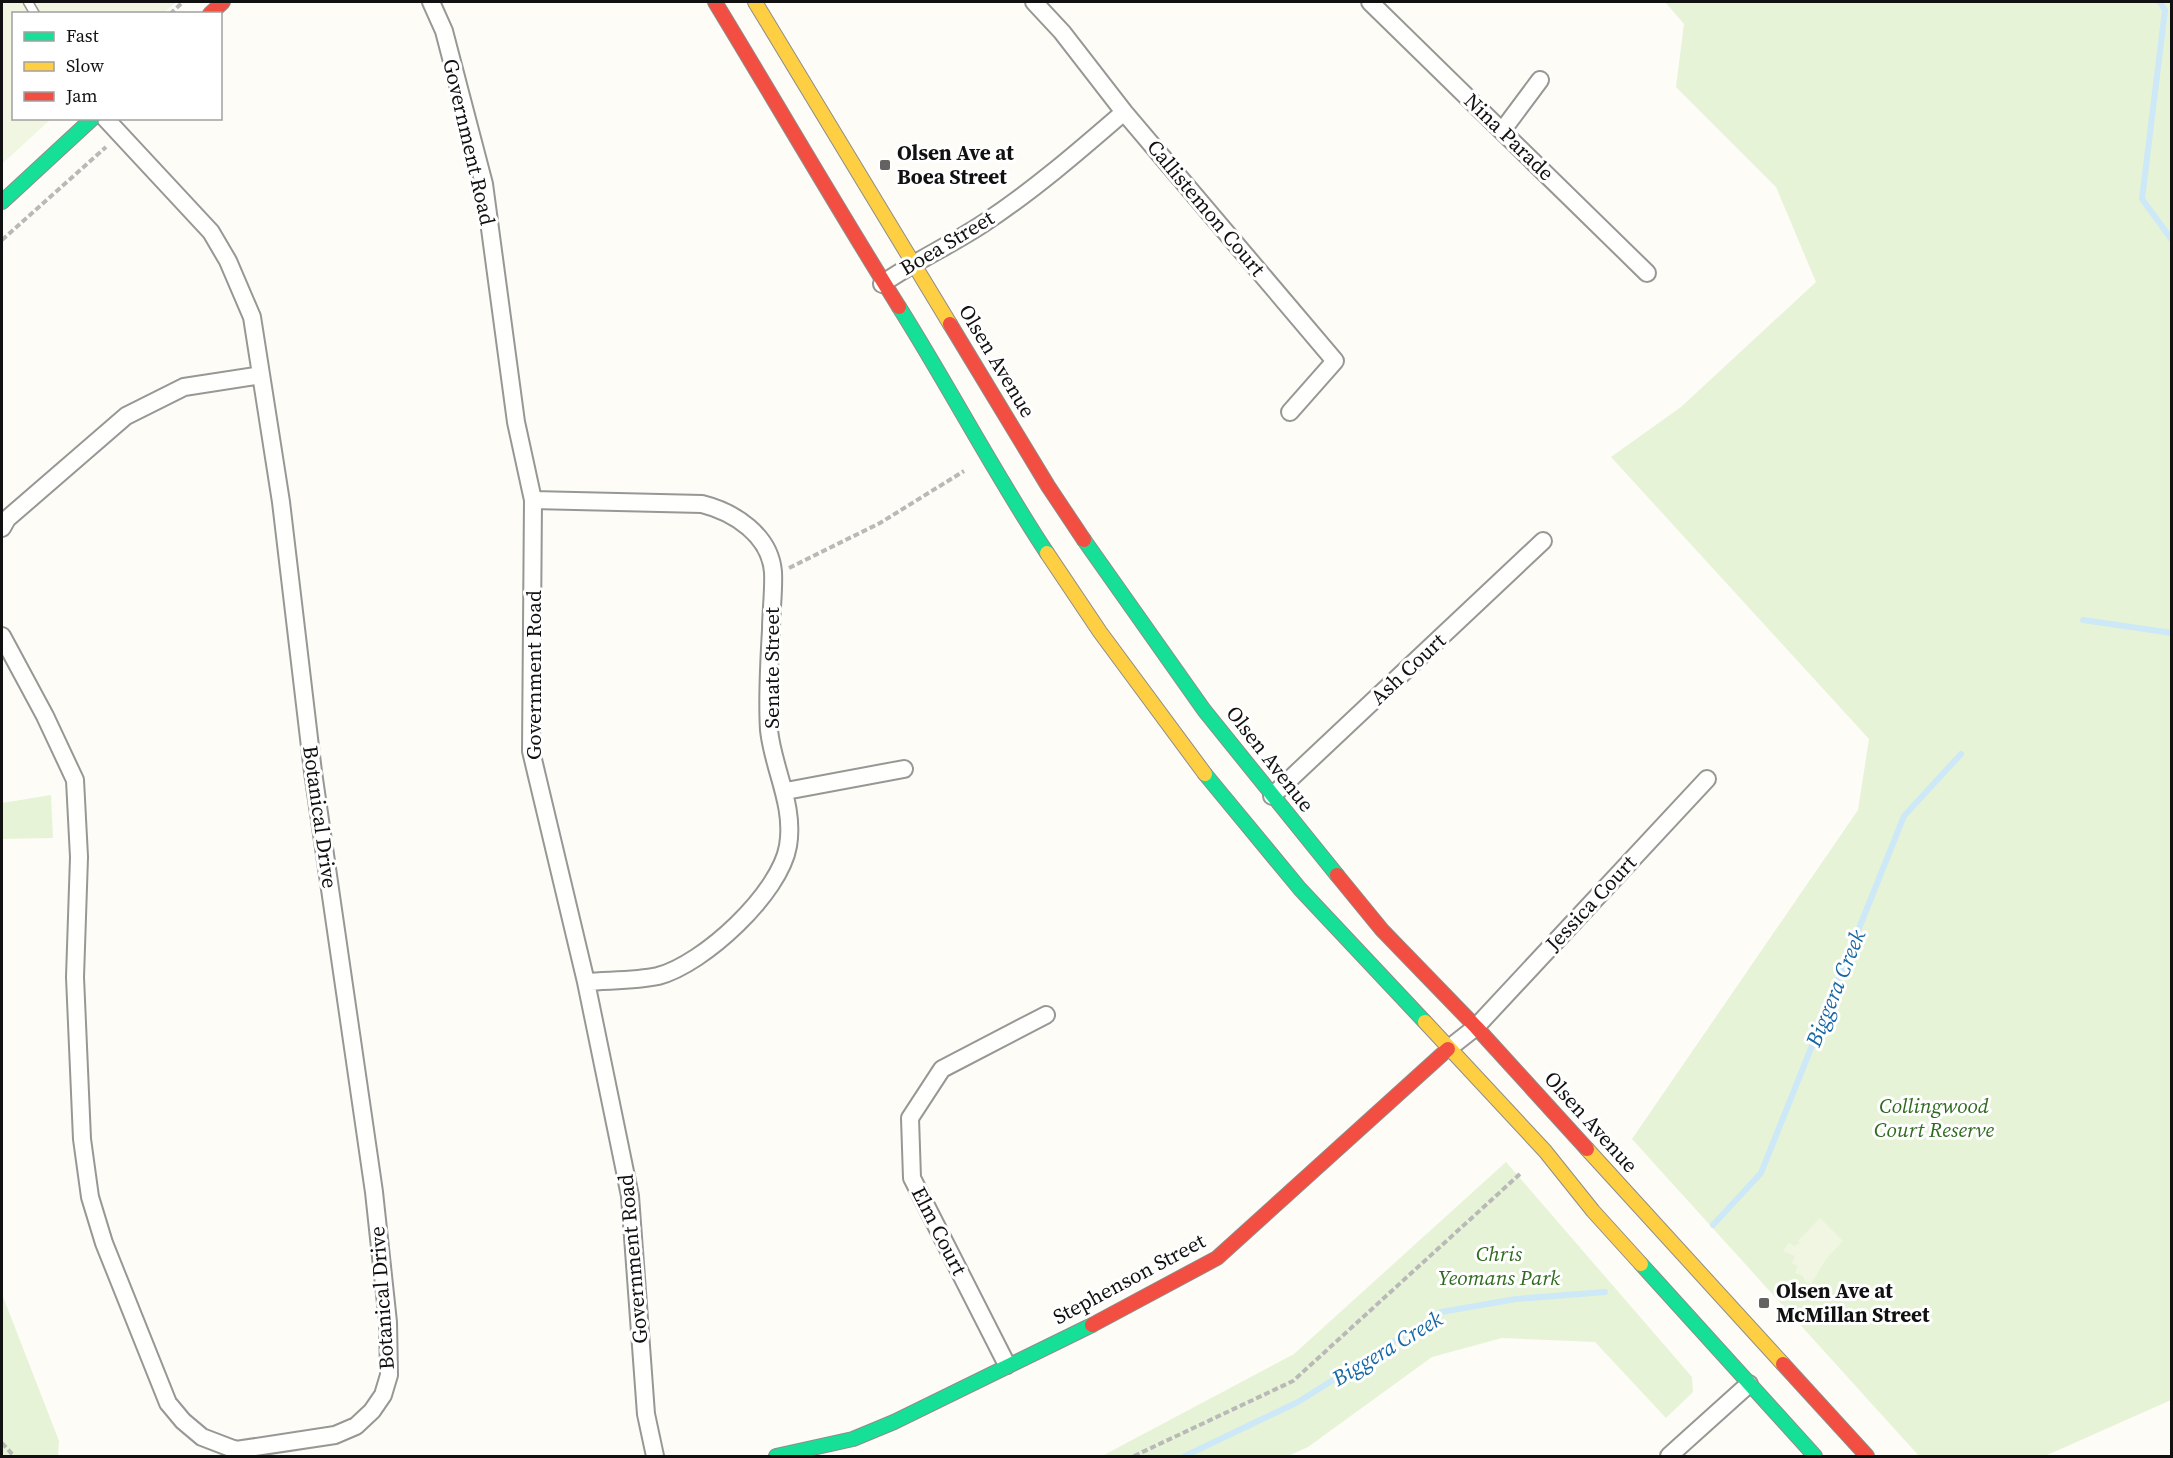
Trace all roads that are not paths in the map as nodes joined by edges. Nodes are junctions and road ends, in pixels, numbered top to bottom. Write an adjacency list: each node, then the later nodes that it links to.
1 (431, 2): 17 (street, Government Road)
2 (716, 2): 14 (main road)
3 (755, 2): 12 (main road, Olsen Avenue)
4 (1034, 2): 7 (street, Callistemon Court)
5 (1370, 2): 10 (street, Nina Parade)
6 (1540, 81): 10 (street)
7 (1124, 112): 12 (street, Boea Street); 16 (street, Callistemon Court)
8 (91, 120): 11 (main road)
9 (107, 120): 15 (street, Botanical Drive)
10 (1502, 131): 13 (street, Nina Parade)
11 (2, 202)
12 (913, 262): 14 (street, Boea Street); 24 (main road, Olsen Avenue)
13 (1647, 273)
14 (882, 284): 28 (main road)
15 (261, 375): 18 (street); 20 (street, Botanical Drive)
16 (1290, 412)
17 (533, 500): 23 (street, Senate Street); 25 (street, Government Road)
18 (2, 528)
19 (1543, 541): 24 (street, Ash Court)
20 (2, 636)
21 (904, 769): 23 (street)
22 (1707, 779): 27 (street, Jessica Court)
23 (786, 791): 25 (street, Senate Street)
24 (1272, 796): 27 (main road, Olsen Avenue)
25 (585, 982): 31 (street, Government Road)
26 (1046, 1016): 29 (street, Elm Court)
27 (1476, 1027): 28 (street, Jessica Court); 35 (main road, Olsen Avenue)
28 (1448, 1049): 29 (main road, Stephenson Street); 30 (main road)
29 (1007, 1365): 32 (main road, Stephenson Street)
30 (1749, 1384): 33 (street); 34 (main road)
31 (656, 1456)
32 (776, 1456)
33 (1669, 1456)
34 (1815, 1456)
35 (1867, 1456)

